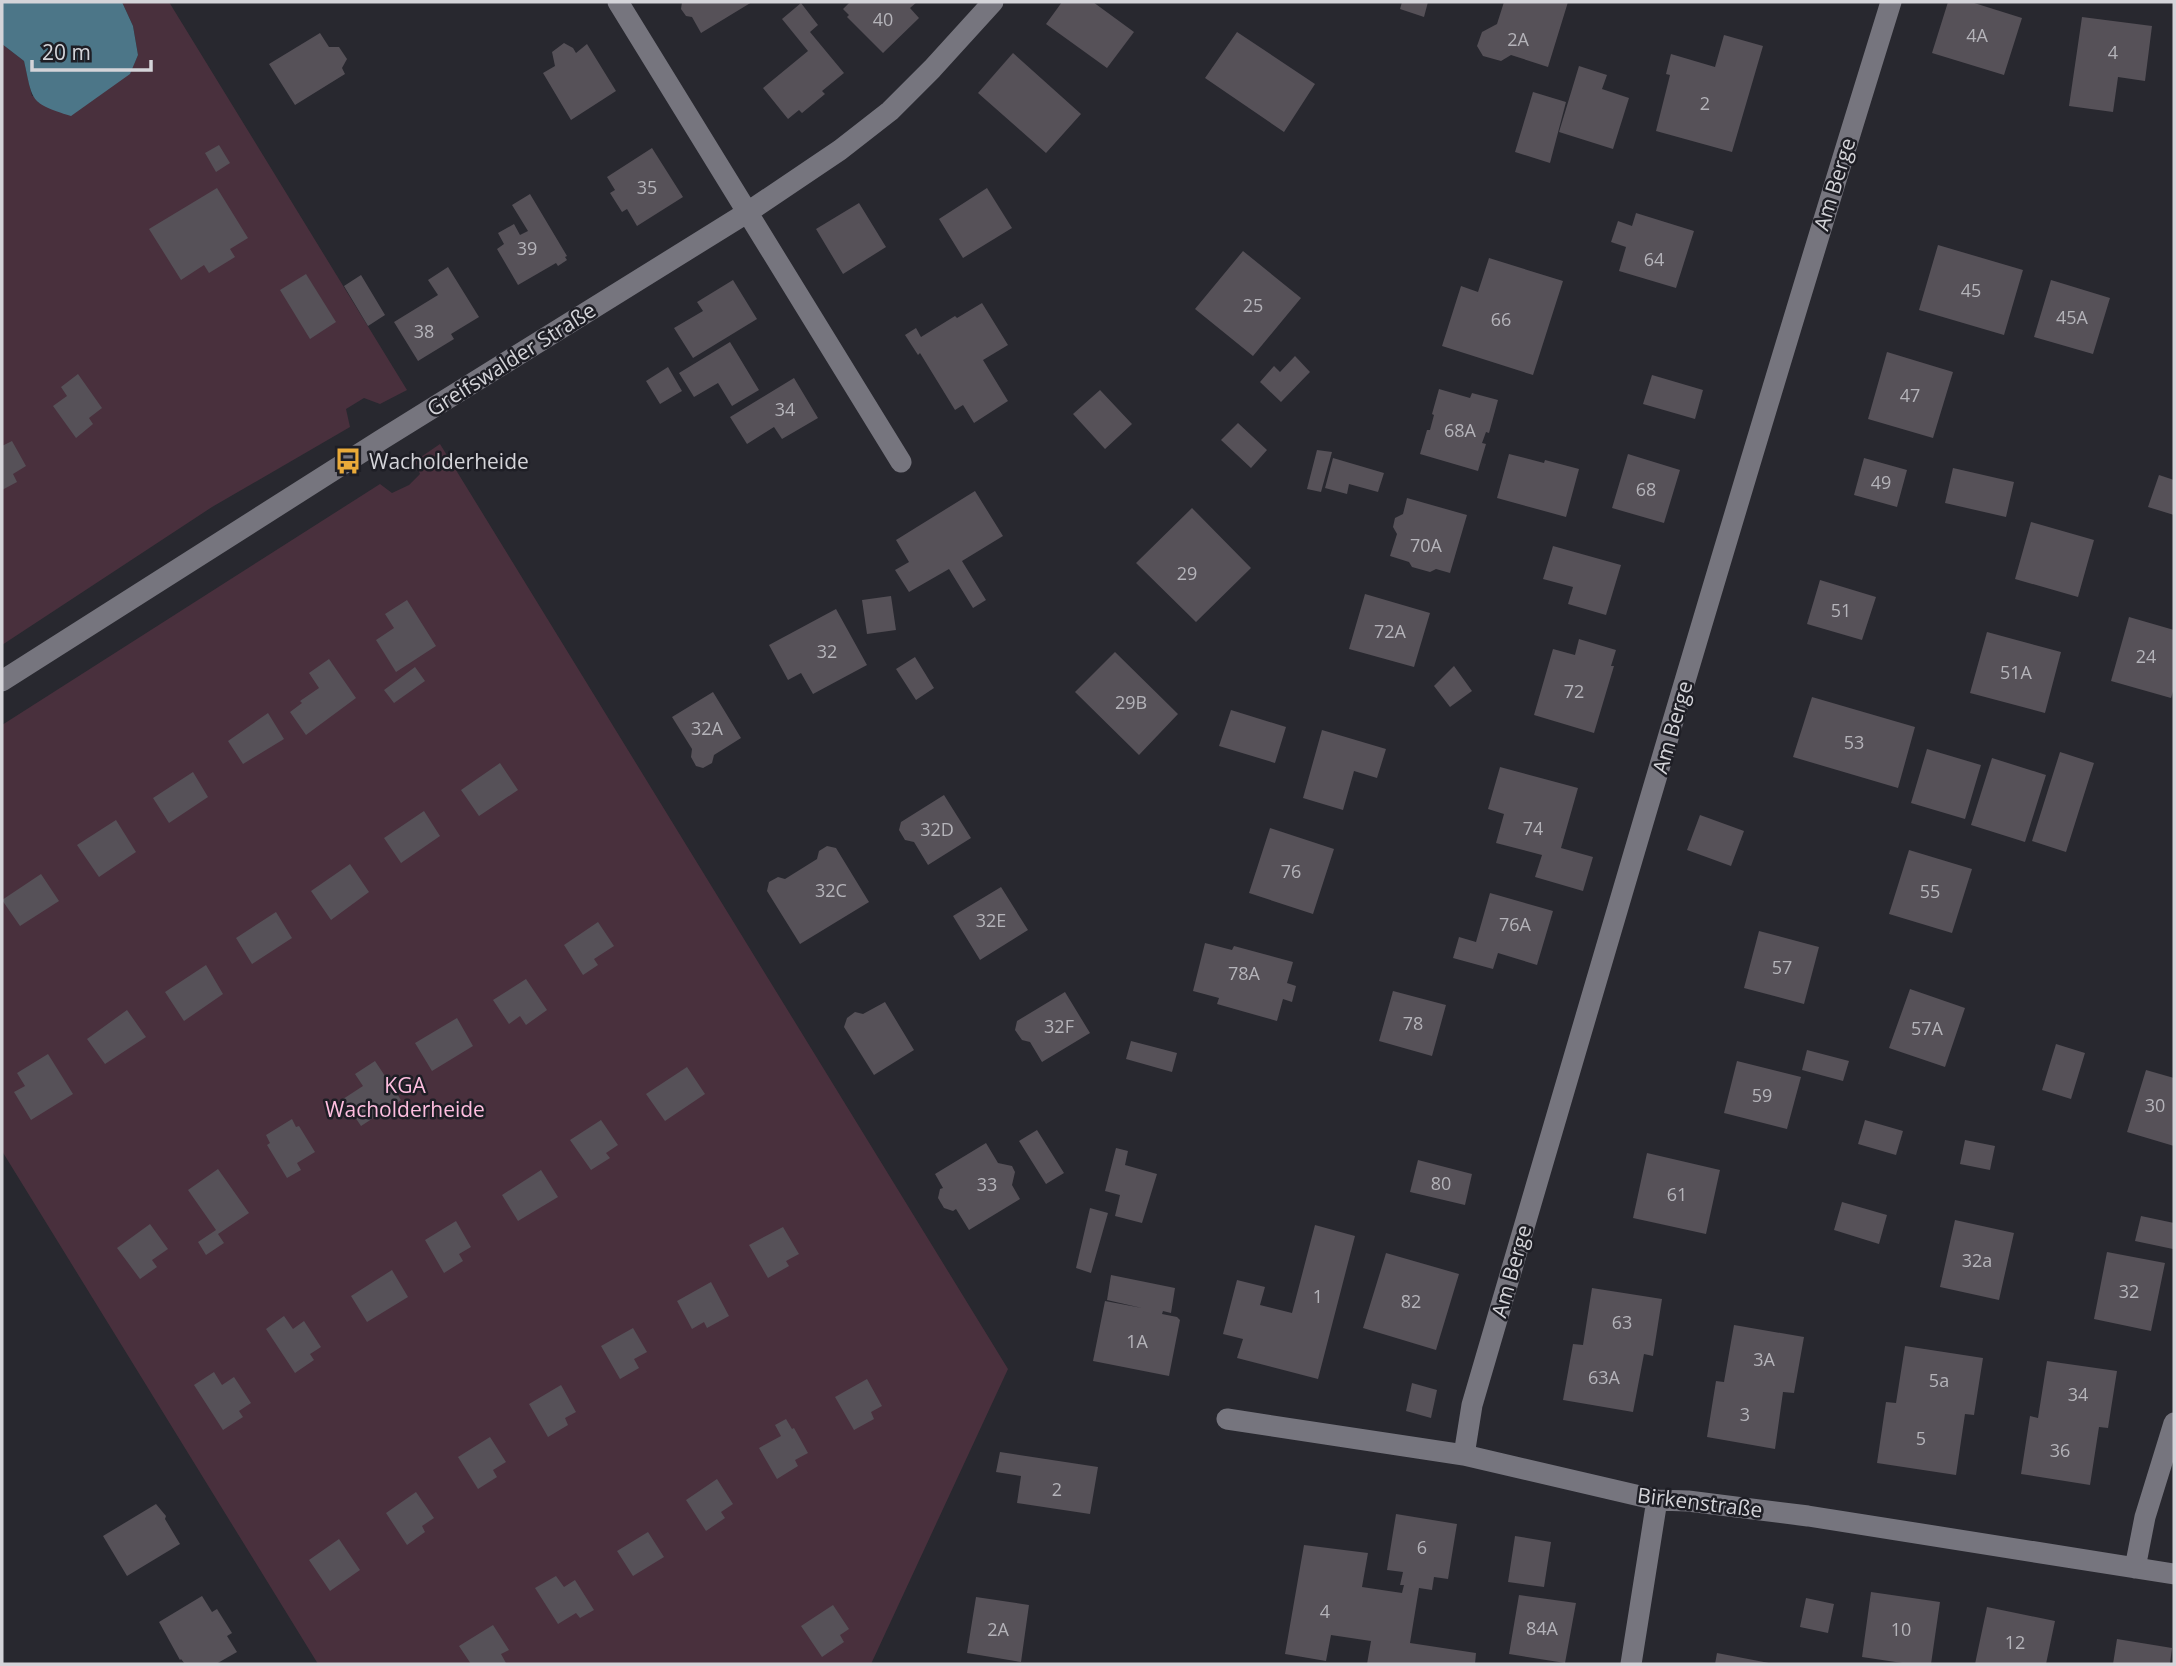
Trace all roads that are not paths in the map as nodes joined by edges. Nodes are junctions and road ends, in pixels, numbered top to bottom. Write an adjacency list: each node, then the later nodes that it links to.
1 (618, 2): 4 (street)
2 (993, 2): 4 (street, Greifswalder Straße)
3 (1891, 2): 9 (street, Am Berge)
4 (748, 212): 5 (street); 6 (street, Greifswalder Straße)
5 (901, 462)
6 (2, 681)
7 (1227, 1419): 9 (street, Birkenstraße)
8 (2174, 1423): 11 (street)
9 (1464, 1455): 10 (street, Birkenstraße)
10 (1657, 1500): 11 (street, Birkenstraße); 13 (street)
11 (2135, 1568): 12 (street, Birkenstraße)
12 (2174, 1574)
13 (1631, 1664)

